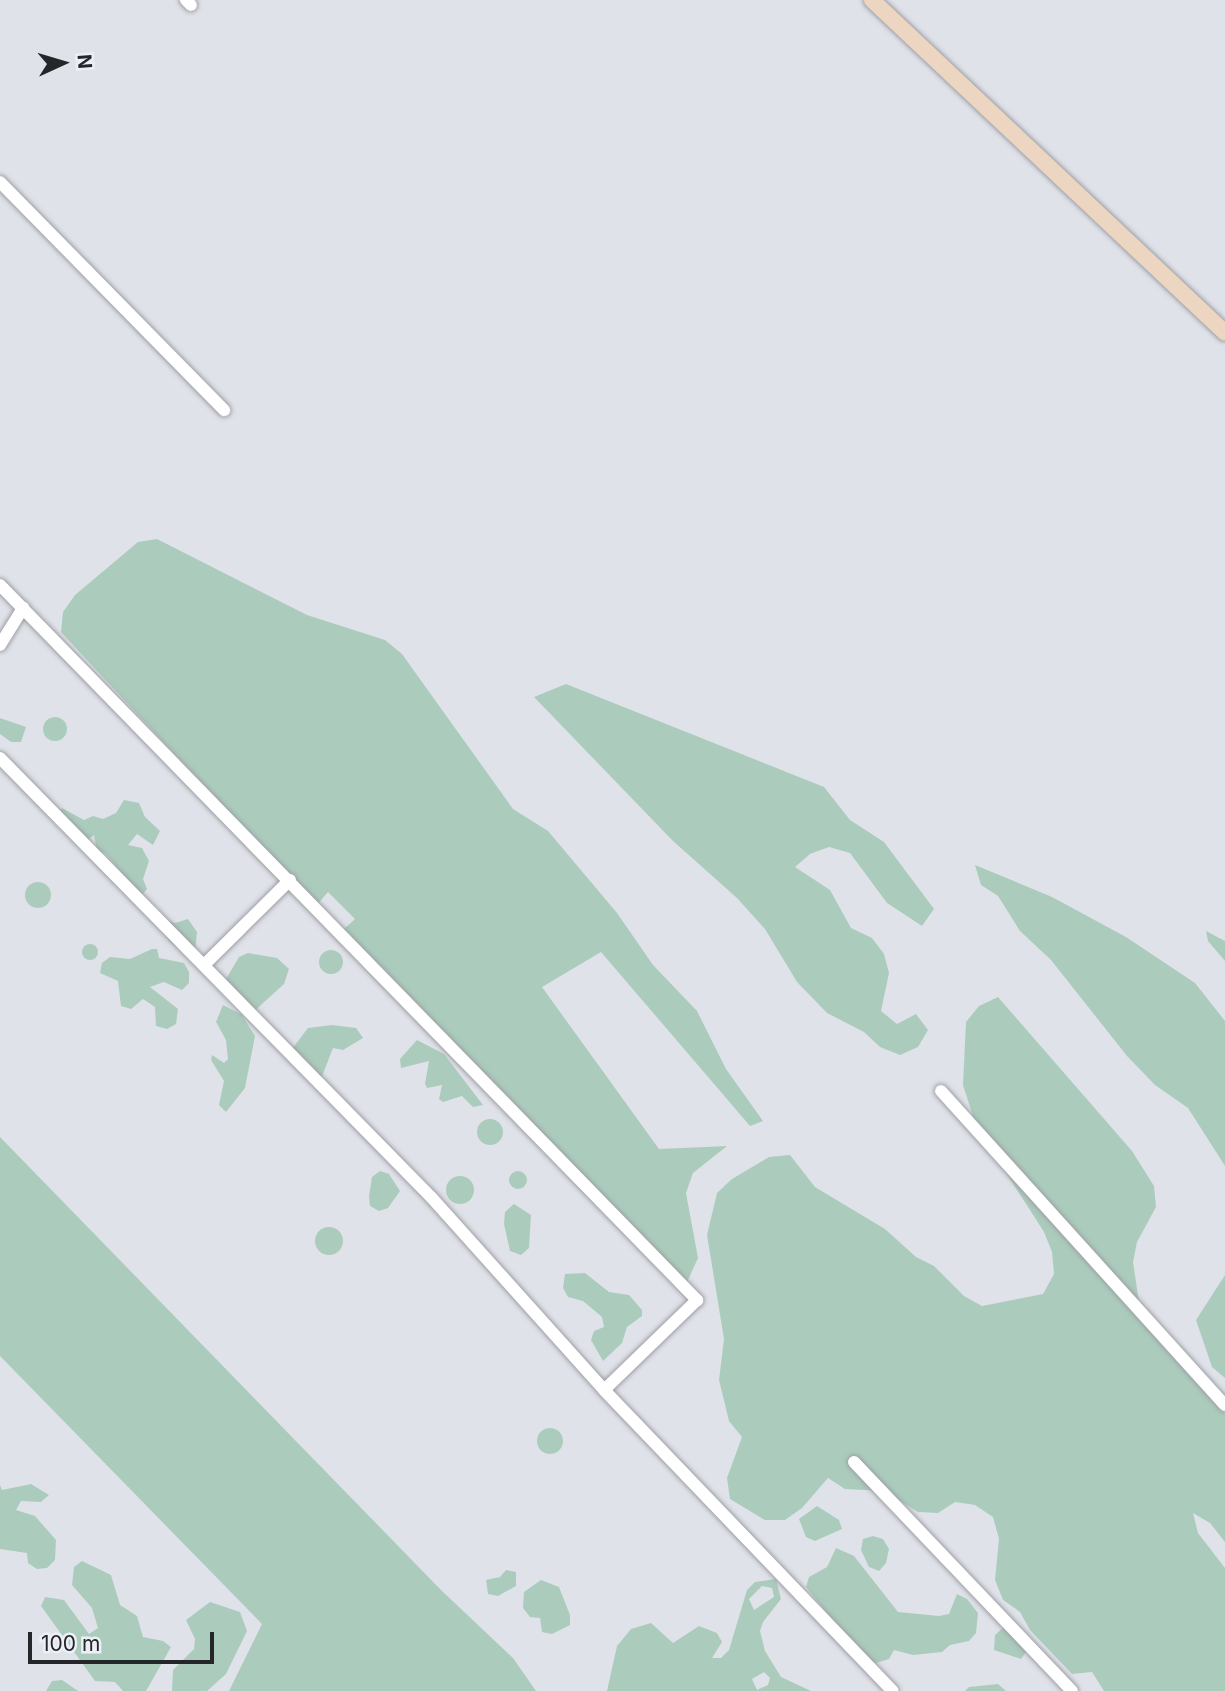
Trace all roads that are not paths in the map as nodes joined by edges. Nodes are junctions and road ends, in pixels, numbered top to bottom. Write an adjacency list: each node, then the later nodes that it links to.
1 (872, 0): 3 (street)
2 (0, 182): 4 (street)
3 (1225, 333)
4 (224, 410)
5 (0, 585): 6 (street)
6 (23, 608): 7 (street); 9 (street)
7 (0, 645)
8 (0, 758): 10 (street)
9 (290, 880): 10 (street); 12 (street)
10 (204, 965): 12 (street)
11 (941, 1091): 13 (street)
12 (604, 1390): 15 (street)
13 (1225, 1405)
14 (854, 1462): 16 (street)
15 (892, 1691)
16 (1072, 1691)

